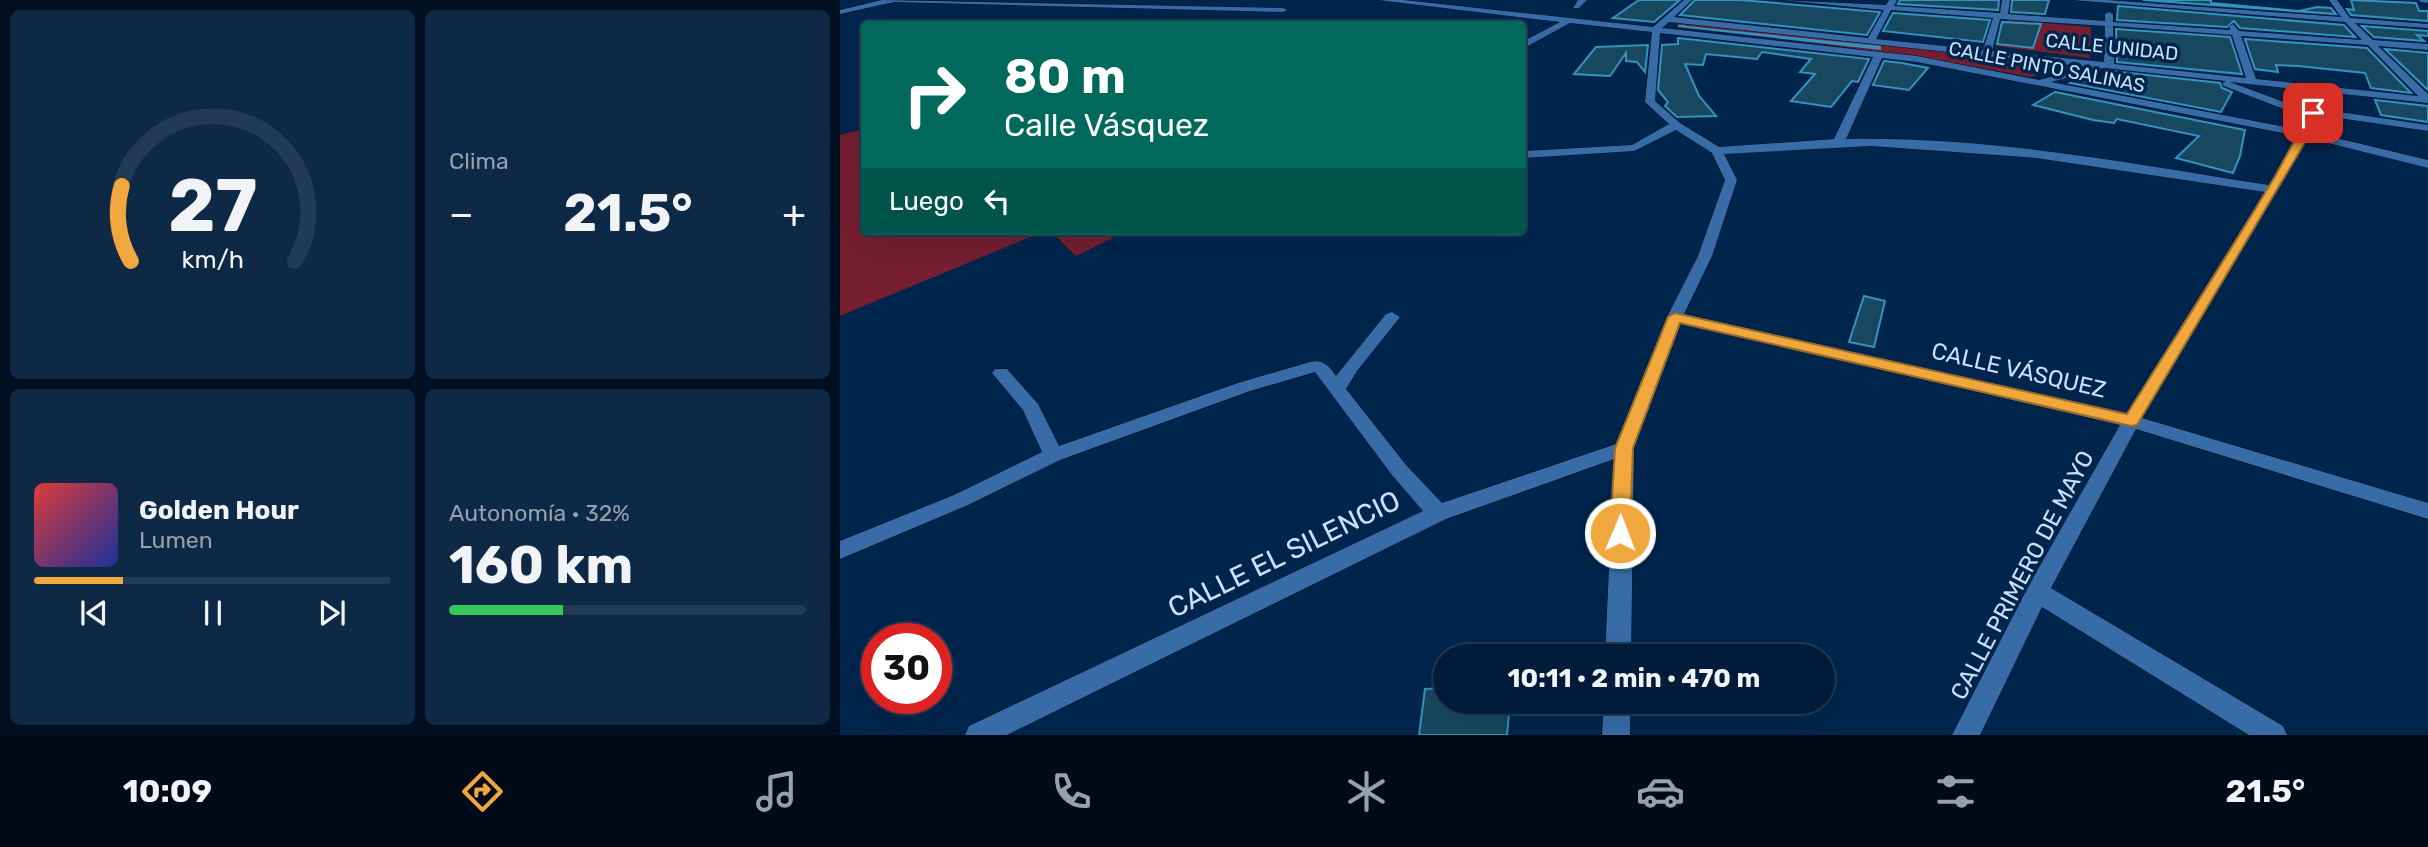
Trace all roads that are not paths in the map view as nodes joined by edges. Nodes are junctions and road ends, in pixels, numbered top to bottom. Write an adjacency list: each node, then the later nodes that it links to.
1 (894, 0): 14 (street); 18 (street)
2 (1200, 0): 14 (street)
3 (1382, 0): 22 (street, CALLE PINTO SALINAS)
4 (1583, 0): 13 (street)
5 (1688, 0): 20 (street)
6 (1786, 0): 12 (street); 16 (street)
7 (2006, 0): 19 (street)
8 (2076, 0): 11 (street)
9 (2223, 0): 17 (street)
10 (2333, 0): 23 (street)
11 (2110, 1): 17 (street); 24 (street)
12 (1891, 4): 19 (street); 29 (street)
13 (1576, 6)
14 (1178, 7): 15 (street)
15 (1283, 10)
16 (1781, 10)
17 (2227, 11): 23 (street); 28 (street)
18 (840, 12)
19 (2004, 16): 24 (street); 33 (street)
20 (1668, 19): 26 (street, CALLE UNIDAD); 27 (street)
21 (1775, 19): 26 (street)
22 (1568, 20): 27 (street, CALLE PINTO SALINAS); 31 (street)
23 (2347, 20): 25 (street); 30 (street)
24 (2109, 23): 28 (street); 35 (street)
25 (2428, 26)
26 (1769, 29): 29 (street, CALLE UNIDAD)
27 (1656, 30): 34 (street, CALLE PINTO SALINAS); 41 (street)
28 (2236, 33): 30 (street); 37 (street)
29 (1871, 40): 33 (street, CALLE UNIDAD)
30 (2369, 43): 32 (street); 39 (street)
31 (1526, 44)
32 (2428, 47)
33 (1987, 52): 35 (street, CALLE UNIDAD)
34 (1879, 54): 38 (street, CALLE PINTO SALINAS); 44 (street)
35 (2109, 64): 36 (street, CALLE UNIDAD); 38 (street)
36 (2202, 74): 37 (street, CALLE UNIDAD); 40 (street)
37 (2252, 80): 39 (street, CALLE UNIDAD)
38 (2038, 82): 43 (street, CALLE PINTO SALINAS)
39 (2428, 99)
40 (2313, 113): 42 (street); 43 (street, CALLE PRIMERO DE MAYO)
41 (1676, 125): 45 (street); 46 (street)
42 (2428, 128)
43 (2305, 134): 47 (street, CALLE PINTO SALINAS); 48 (street, CALLE PRIMERO DE MAYO)
44 (1838, 143): 45 (street); 48 (street)
45 (1717, 151): 50 (street)
46 (1526, 155)
47 (2428, 164)
48 (2273, 190): 53 (street, CALLE PRIMERO DE MAYO)
49 (1392, 317): 52 (street)
50 (1675, 317): 53 (street, CALLE VÁSQUEZ); 54 (street)
51 (1001, 373): 55 (street)
52 (1337, 389): 55 (street); 57 (street)
53 (2131, 421): 56 (street, CALLE VÁSQUEZ); 59 (street, CALLE PRIMERO DE MAYO)
54 (1624, 448): 57 (street, CALLE EL SILENCIO); 60 (street)
55 (1053, 455): 58 (street)
56 (2428, 510)
57 (1438, 513): 62 (street, CALLE EL SILENCIO)
58 (840, 550)
59 (2037, 592): 64 (street, CALLE PRIMERO DE MAYO); 65 (street)
60 (1618, 644)
61 (1617, 714): 63 (street)
62 (979, 735)
63 (1616, 735)
64 (1966, 735)
65 (2273, 735)

